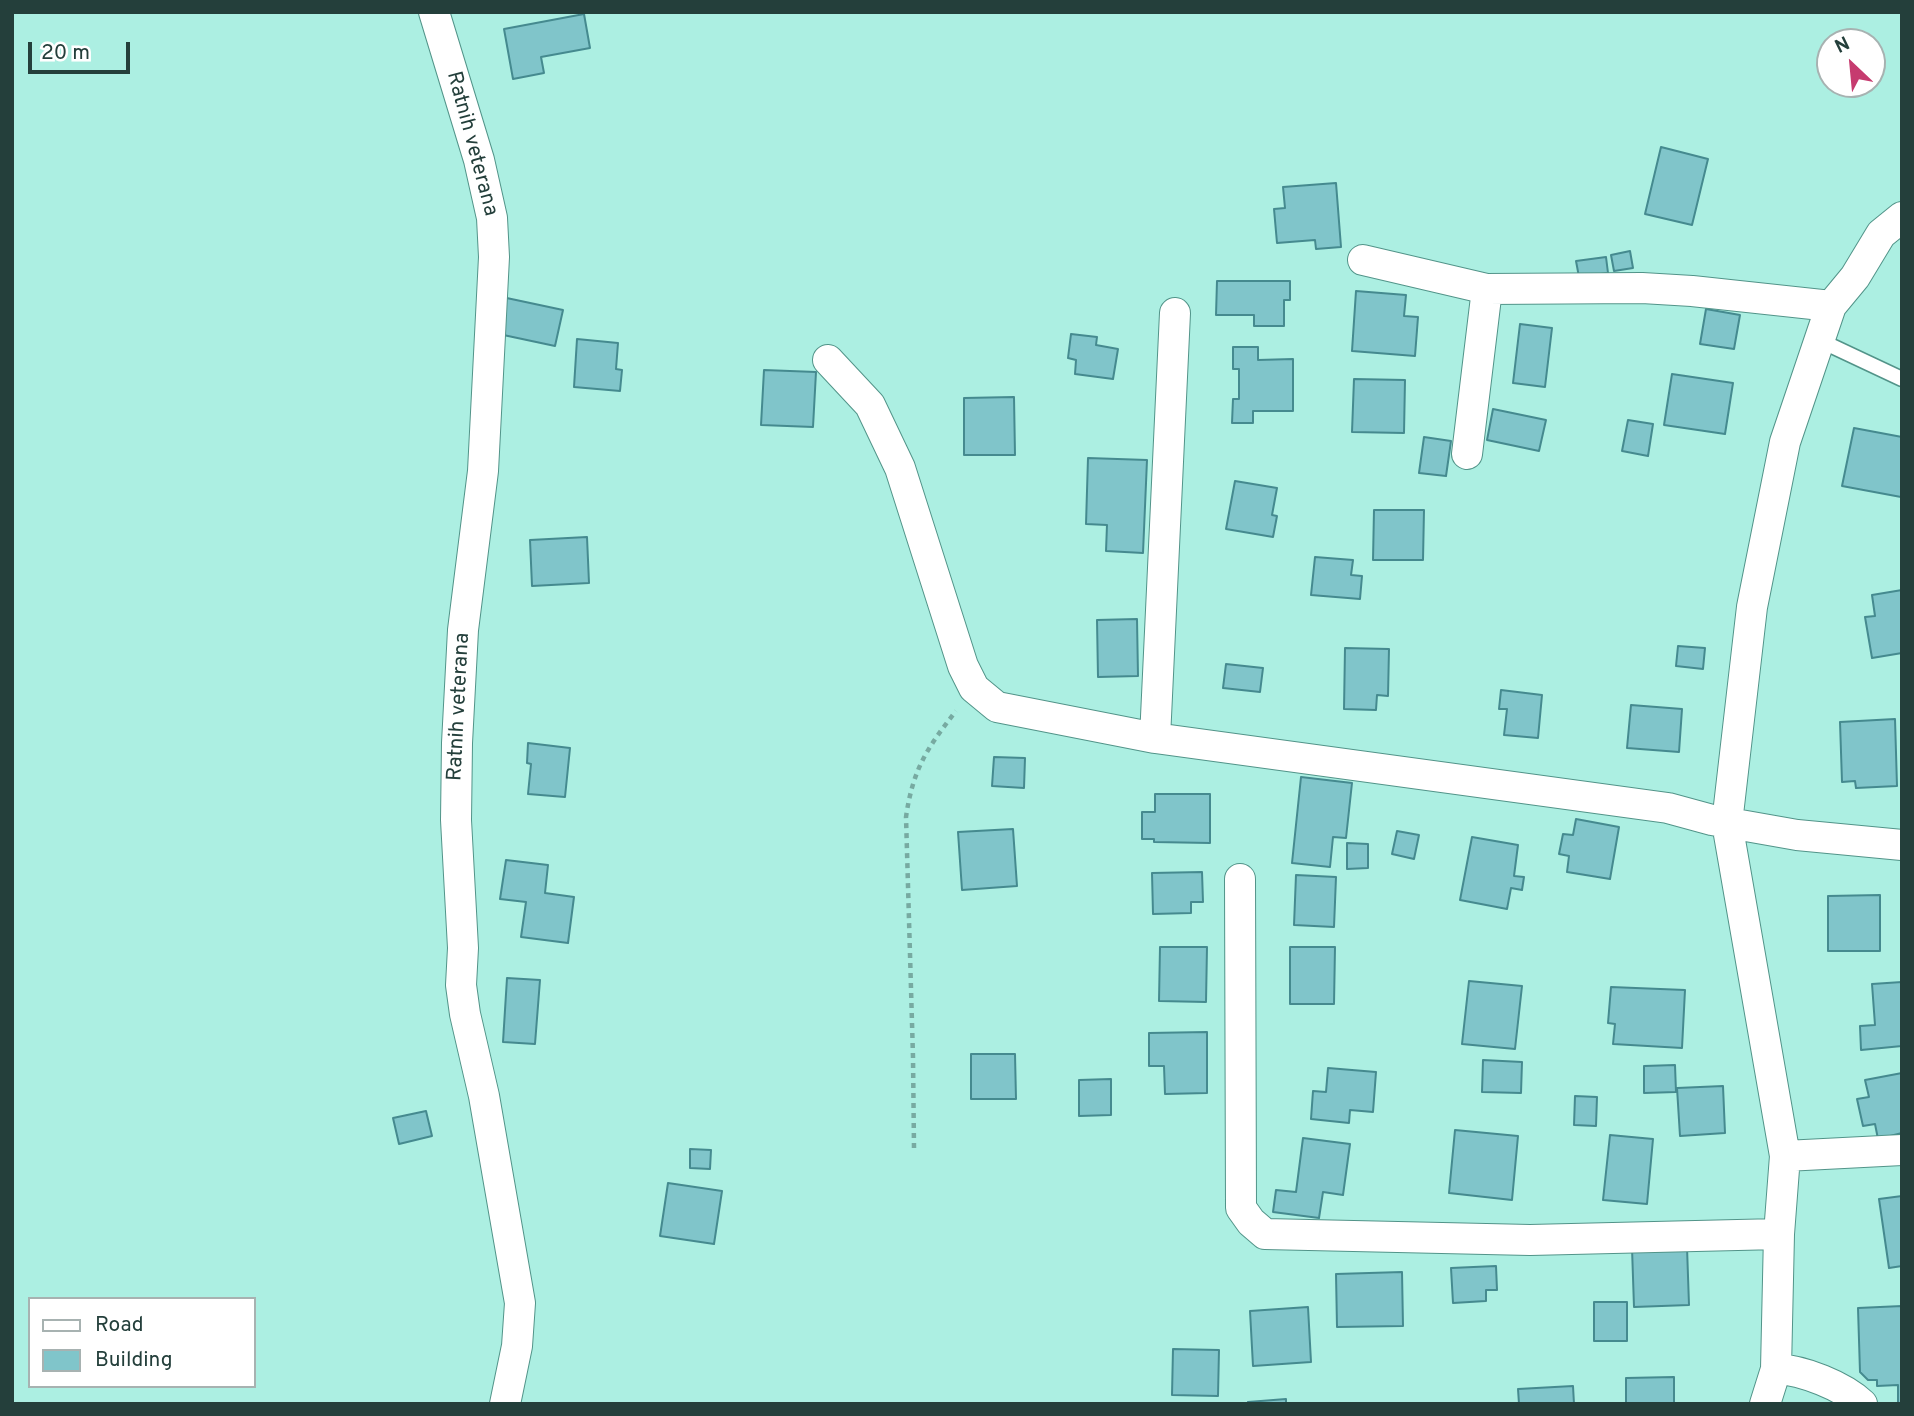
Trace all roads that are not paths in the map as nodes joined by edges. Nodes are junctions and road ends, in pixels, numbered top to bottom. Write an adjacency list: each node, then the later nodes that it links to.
1 (433, 12): 19 (street, Ratnih veterana)
2 (1902, 217): 5 (street)
3 (1363, 260): 4 (street)
4 (1487, 289): 5 (street); 10 (street)
5 (1830, 306): 7 (street)
6 (1175, 313): 11 (street)
7 (1819, 340): 9 (lane); 12 (street)
8 (828, 360): 11 (street)
9 (1902, 379)
10 (1467, 454)
11 (1155, 738): 12 (street)
12 (1727, 822): 13 (street); 16 (street)
13 (1902, 845)
14 (1240, 879): 17 (street)
15 (1902, 1150): 16 (street)
16 (1785, 1156): 17 (street)
17 (1779, 1234): 18 (street)
18 (1776, 1369): 20 (street); 21 (street)
19 (505, 1404)
20 (1765, 1404)
21 (1863, 1404)

